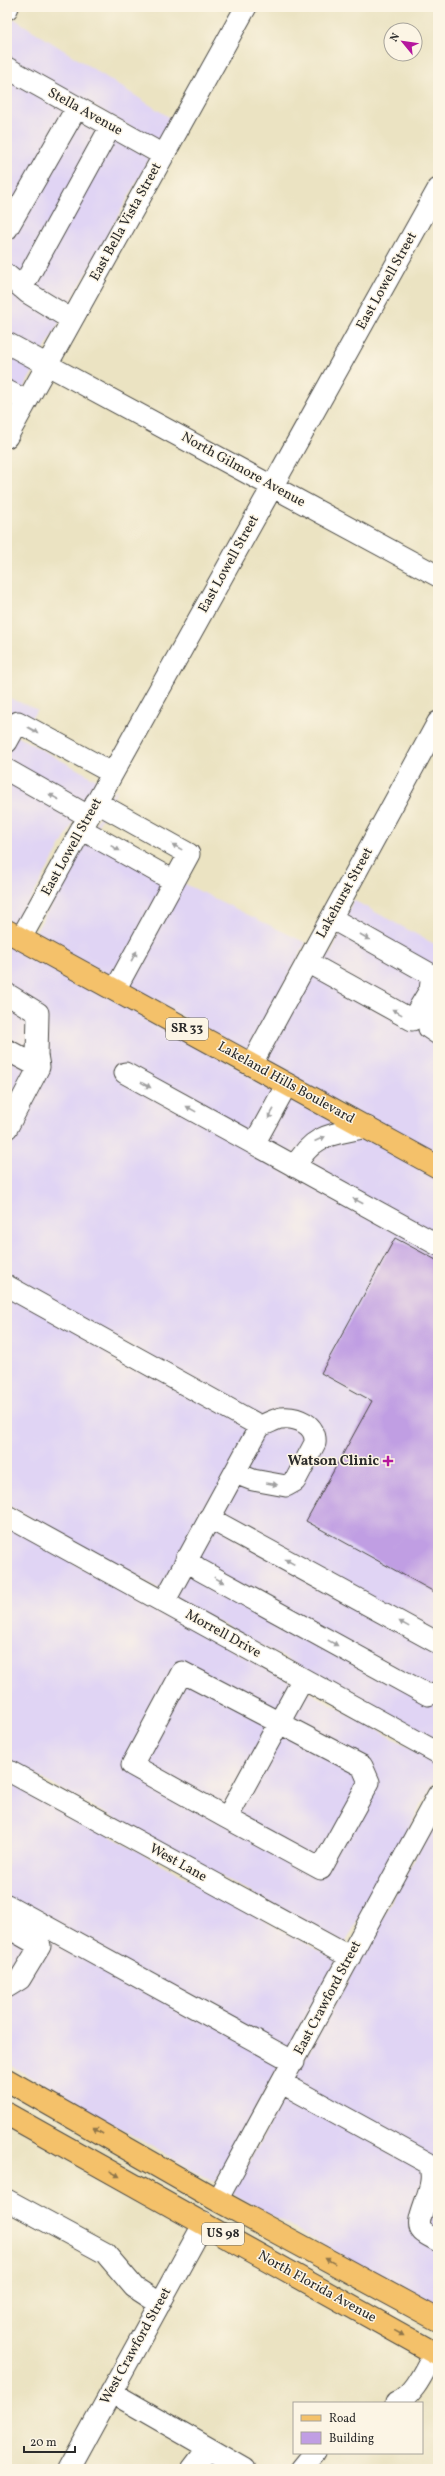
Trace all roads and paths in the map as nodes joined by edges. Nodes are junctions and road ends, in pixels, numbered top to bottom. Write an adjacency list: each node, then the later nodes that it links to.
1 (246, 7): 5 (street, East Bella Vista Street)
2 (7, 68): 3 (street, Stella Avenue)
3 (77, 107): 4 (street, Stella Avenue); 7 (street)
4 (111, 126): 5 (street, Stella Avenue); 8 (street)
5 (163, 155): 9 (street, East Bella Vista Street)
6 (438, 189): 15 (street, East Lowell Street)
7 (7, 229)
8 (14, 282): 9 (street)
9 (72, 320): 11 (street, East Bella Vista Street)
10 (7, 343): 11 (street, North Gilmore Avenue)
11 (48, 364): 13 (street, East Bella Vista Street); 15 (street, North Gilmore Avenue)
12 (7, 391): 13 (street)
13 (27, 401): 14 (street, East Bella Vista Street)
14 (7, 437)
15 (273, 486): 16 (street, North Gilmore Avenue); 20 (street, East Lowell Street)
16 (438, 576)
17 (438, 722): 23 (street, Lakehurst Street)
18 (7, 742): 20 (street, one-way to 20)
19 (7, 770): 21 (street, one-way to 19)
20 (112, 773): 21 (street, East Lowell Street)
21 (89, 816): 22 (street, one-way to 22); 22 (street, one-way to 21); 24 (street, East Lowell Street)
22 (174, 881): 26 (street, one-way to 22)
23 (331, 918): 25 (street, Lakehurst Street); 25 (street, one-way to 25)
24 (14, 934): 26 (main road, Lakeland Hills Boulevard / SR 33)
25 (307, 962): 31 (street, Lakehurst Street)
26 (115, 990): 31 (main road, Lakeland Hills Boulevard / SR 33)
27 (7, 994): 32 (street)
28 (438, 1003): 29 (street)
29 (438, 1034)
30 (7, 1050): 32 (street)
31 (251, 1065): 34 (main road, Lakeland Hills Boulevard / SR 33)
32 (39, 1068): 36 (street)
33 (125, 1073): 37 (street)
34 (287, 1084): 35 (main road, Lakeland Hills Boulevard / SR 33); 37 (street, one-way to 37)
35 (367, 1127): 38 (street, one-way to 35); 39 (main road, Lakeland Hills Boulevard / SR 33)
36 (7, 1128)
37 (254, 1144): 38 (street)
38 (295, 1167): 40 (street, one-way to 38)
39 (438, 1167)
40 (438, 1245)
41 (7, 1286): 42 (street)
42 (260, 1426): 43 (street); 43 (street, one-way to 42)
43 (235, 1474): 45 (street)
44 (7, 1516): 47 (street, Morrell Drive)
45 (209, 1518): 46 (street); 48 (street, one-way to 45)
46 (186, 1559): 47 (street); 50 (street, one-way to 50)
47 (164, 1602): 49 (street, Morrell Drive)
48 (438, 1643)
49 (303, 1678): 51 (street); 52 (street, Morrell Drive)
50 (438, 1692)
51 (279, 1722): 55 (street); 55 (street); 55 (street)
52 (438, 1753)
53 (7, 1770): 58 (street, West Lane)
54 (438, 1795): 58 (street, East Crawford Street)
55 (227, 1818)
56 (7, 1905): 60 (street)
57 (7, 1927): 59 (street)
58 (350, 1957): 60 (street, East Crawford Street)
59 (7, 1987)
60 (294, 2062): 62 (street, East Crawford Street)
61 (7, 2080): 65 (main road, North Florida Avenue / US 98, one-way to 61)
62 (282, 2083): 65 (street, East Crawford Street); 67 (street)
63 (7, 2113): 65 (main road); 66 (main road, North Florida Avenue / US 98, one-way to 66)
64 (7, 2200): 69 (street)
65 (217, 2200): 68 (main road, North Florida Avenue / US 98, one-way to 65)
66 (204, 2223): 68 (main road); 69 (street, West Crawford Street); 71 (main road, North Florida Avenue / US 98, one-way to 71)
67 (438, 2241)
68 (382, 2289): 70 (main road, North Florida Avenue / US 98)
69 (160, 2304): 72 (street, West Crawford Street)
70 (438, 2320)
71 (436, 2354): 73 (street)
72 (111, 2392): 74 (street); 76 (street, West Crawford Street)
73 (399, 2402)
74 (208, 2448): 77 (street); 78 (street)
75 (313, 2454): 79 (street)
76 (69, 2469)
77 (192, 2469)
78 (246, 2469)
79 (301, 2469)

